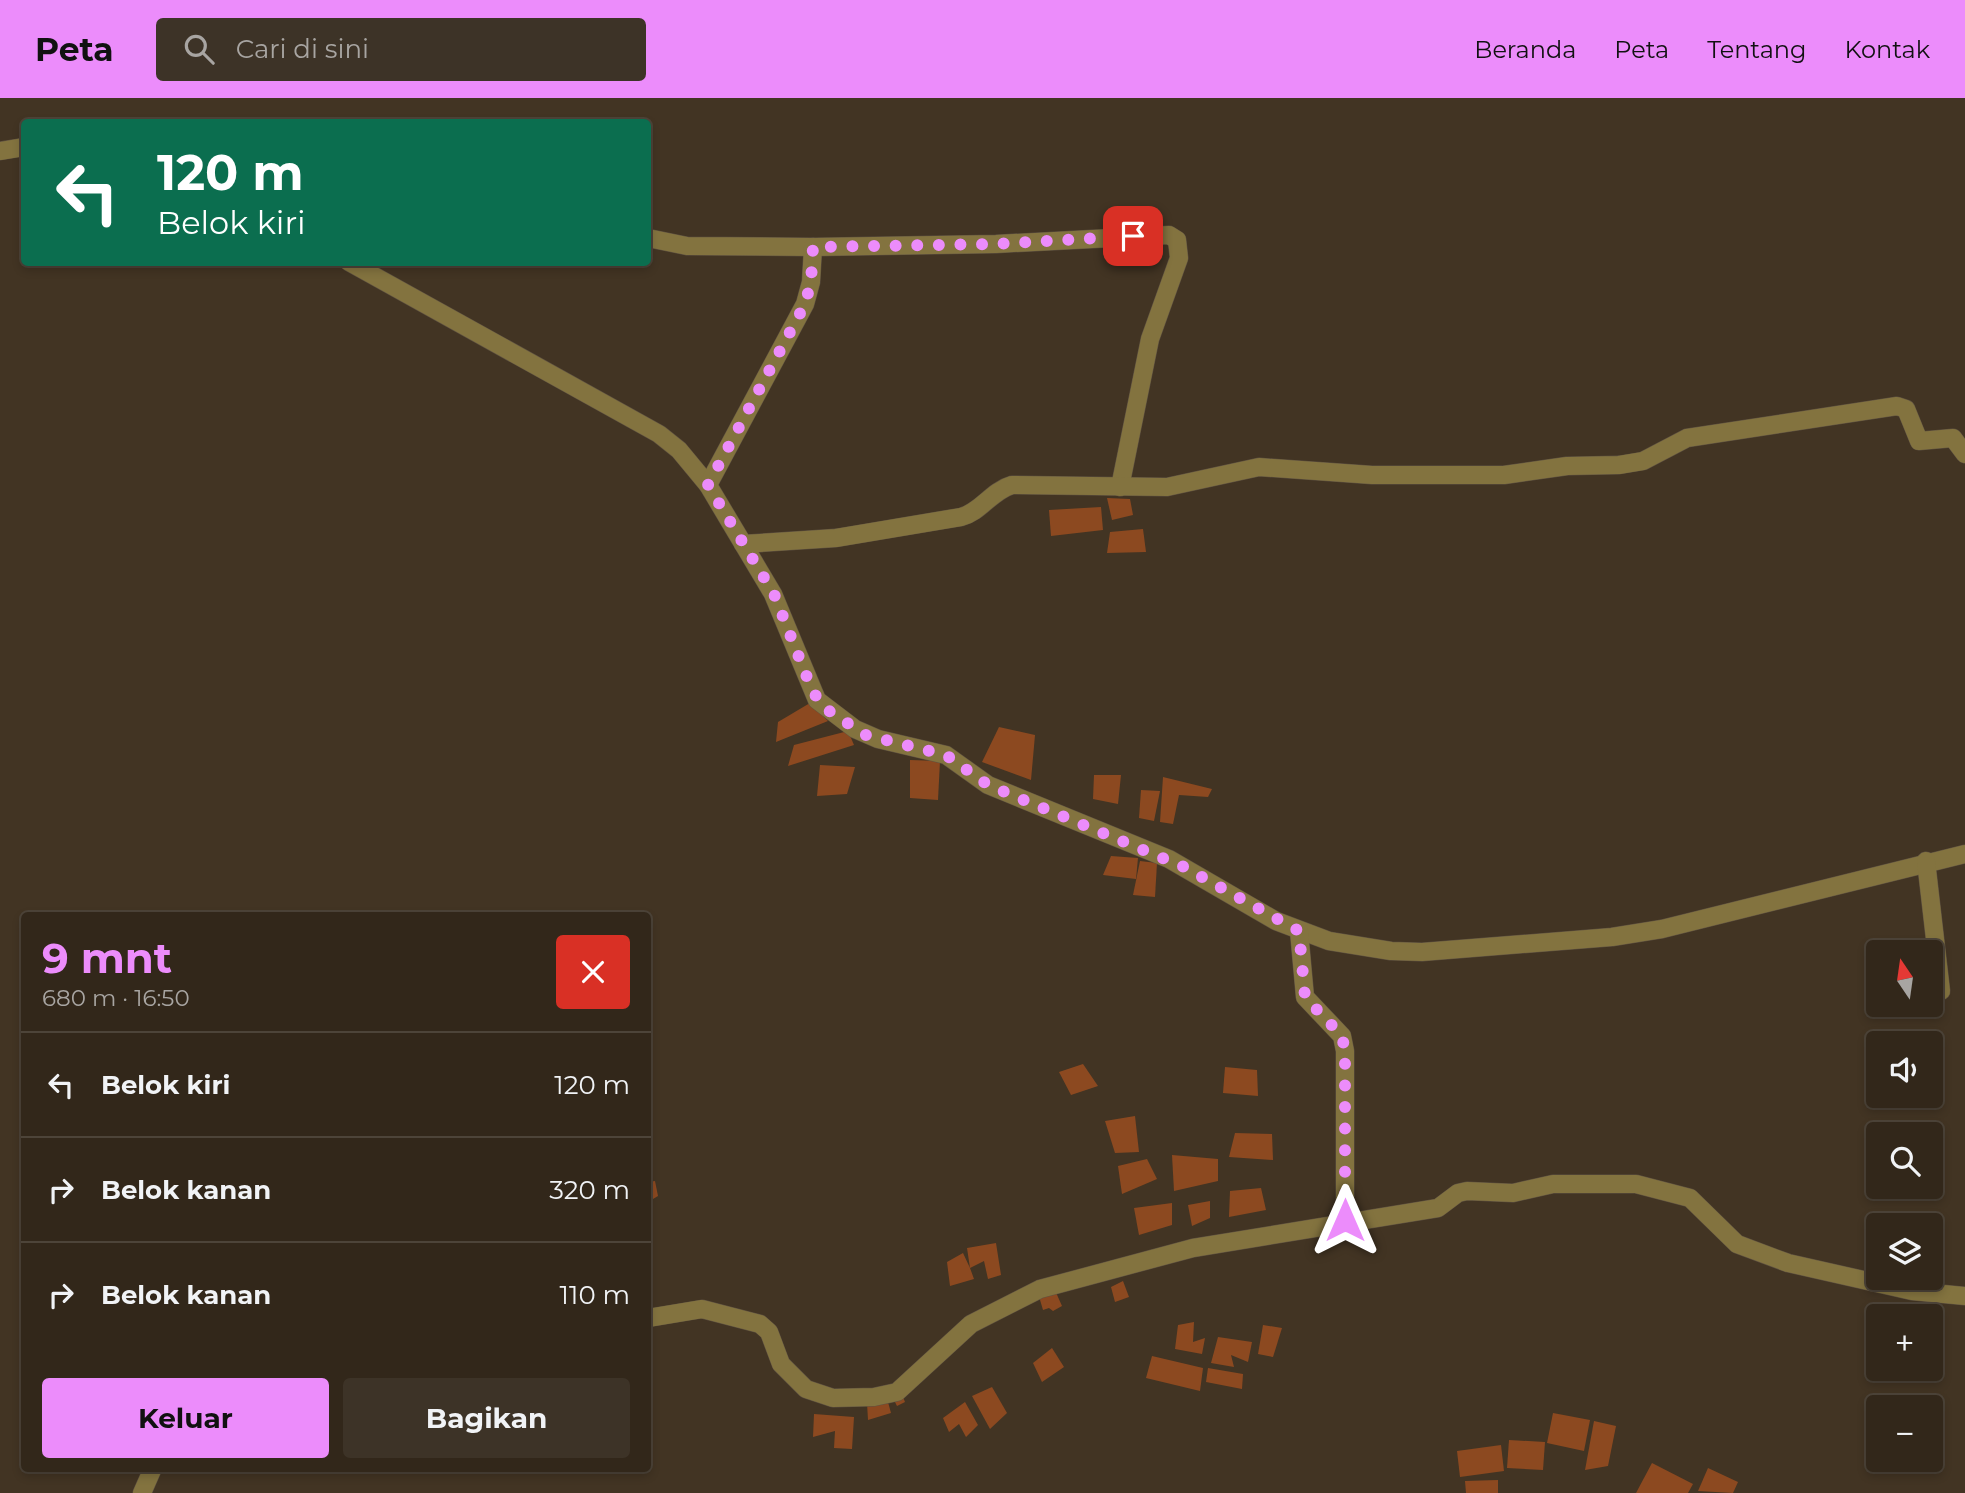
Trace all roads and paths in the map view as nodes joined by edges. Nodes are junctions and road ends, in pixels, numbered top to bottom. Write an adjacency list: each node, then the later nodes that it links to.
1 (21, 148): 2 (street)
2 (0, 151)
3 (651, 239): 4 (street)
4 (813, 247): 7 (street); 8 (street)
5 (356, 266): 7 (street)
6 (1965, 454): 8 (street)
7 (708, 485): 9 (street)
8 (1120, 487): 9 (street)
9 (743, 544): 12 (street)
10 (1965, 854): 11 (street)
11 (1926, 862): 12 (street); 13 (street)
12 (1299, 931): 14 (street)
13 (1935, 940)
14 (1345, 1220): 15 (street); 16 (street)
15 (1965, 1296)
16 (651, 1318)
17 (151, 1472): 18 (street)
18 (142, 1493)

